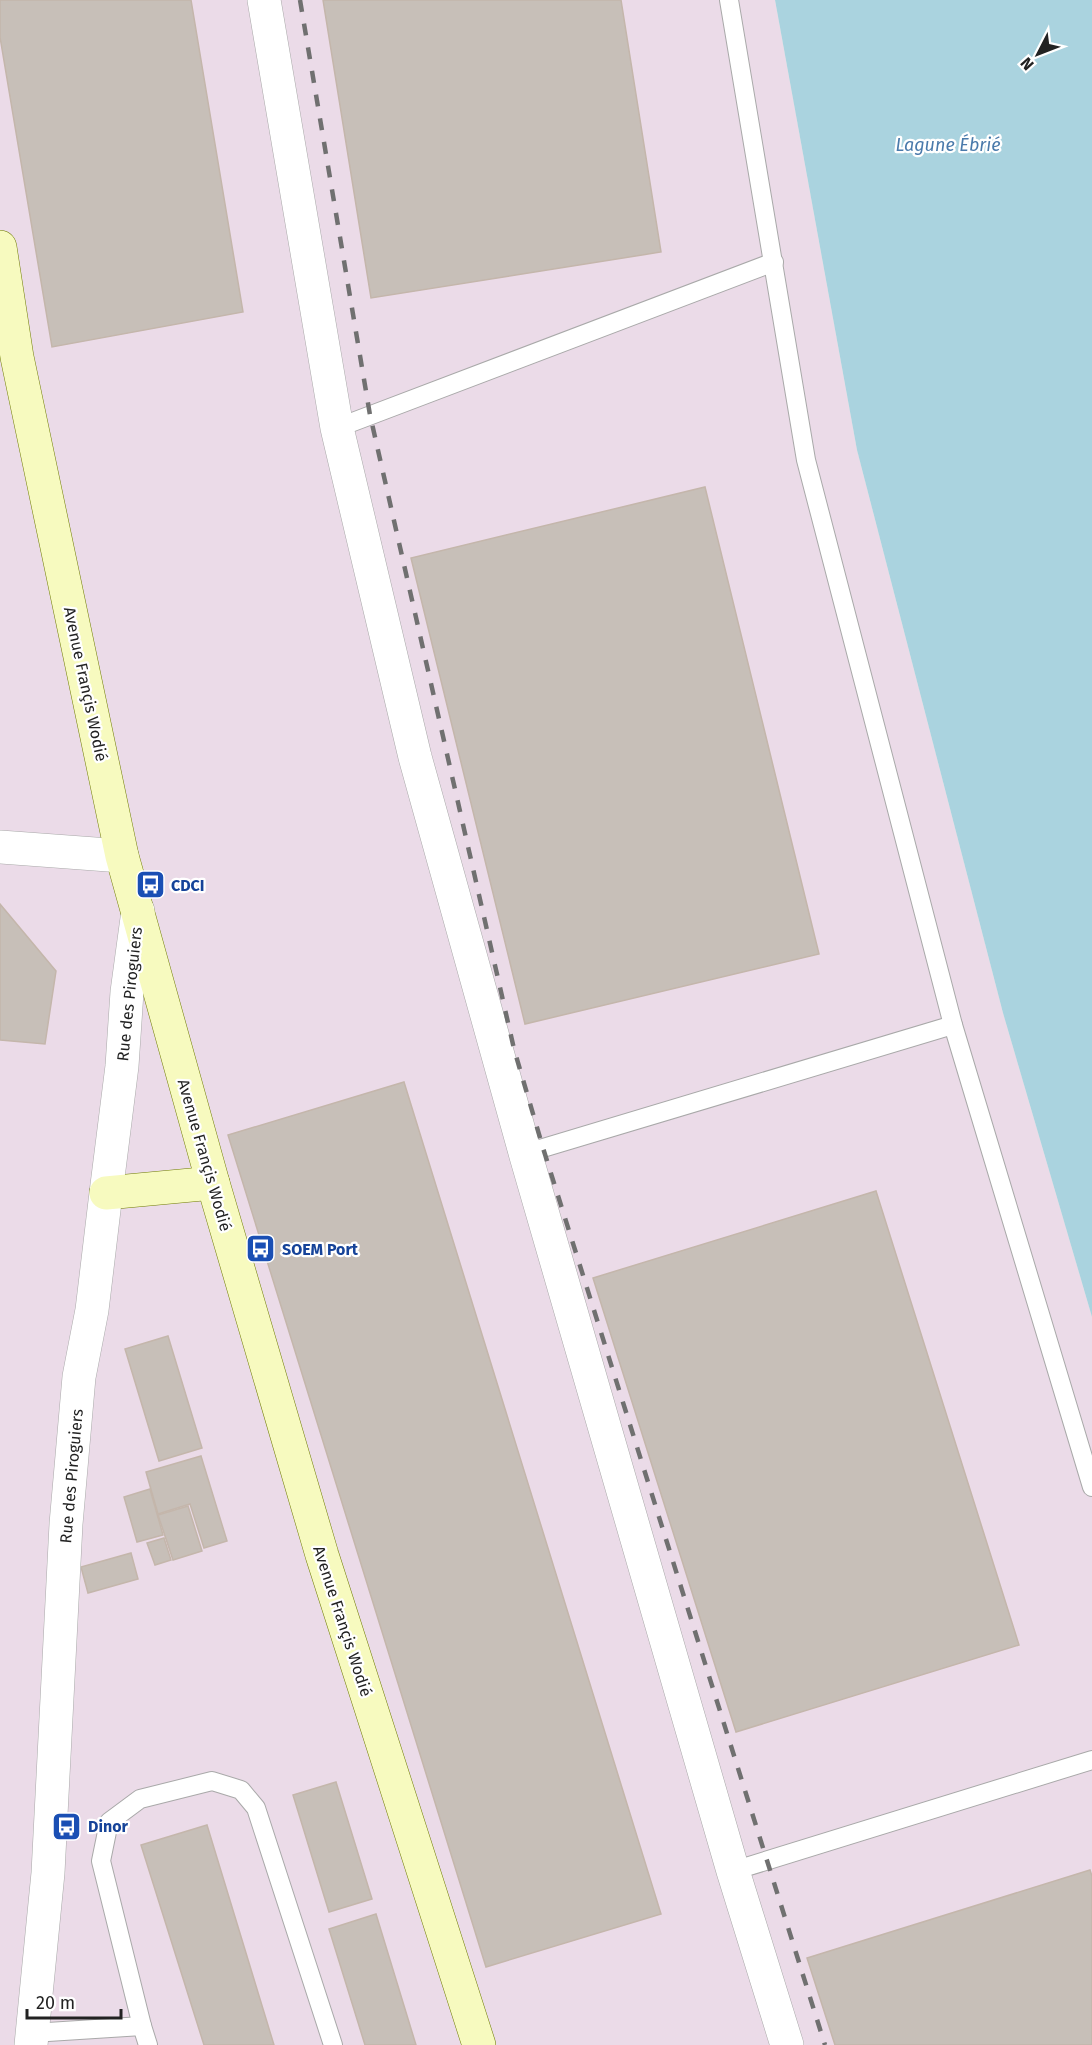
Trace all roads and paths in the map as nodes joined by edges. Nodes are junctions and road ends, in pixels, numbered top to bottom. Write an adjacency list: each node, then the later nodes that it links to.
1 (264, 0): 5 (street)
2 (729, 0): 4 (lane)
3 (0, 246): 7 (main road, Avenue Françis Wodié)
4 (774, 262): 5 (lane); 9 (lane)
5 (337, 428): 10 (street)
6 (0, 847): 7 (street)
7 (122, 855): 8 (main road, Avenue Françis Wodié)
8 (138, 910): 11 (main road, Avenue Françis Wodié); 12 (street, Rue des Piroguiers)
9 (953, 1025): 10 (lane); 13 (lane)
10 (526, 1156): 15 (street)
11 (213, 1183): 12 (main road); 20 (main road, Avenue Françis Wodié)
12 (106, 1193): 17 (street, Rue des Piroguiers)
13 (1092, 1487)
14 (1092, 1760): 15 (lane)
15 (733, 1871): 21 (street)
16 (142, 2026): 17 (lane); 18 (lane); 19 (lane)
17 (31, 2039)
18 (148, 2045)
19 (333, 2045)
20 (479, 2045)
21 (788, 2045)

